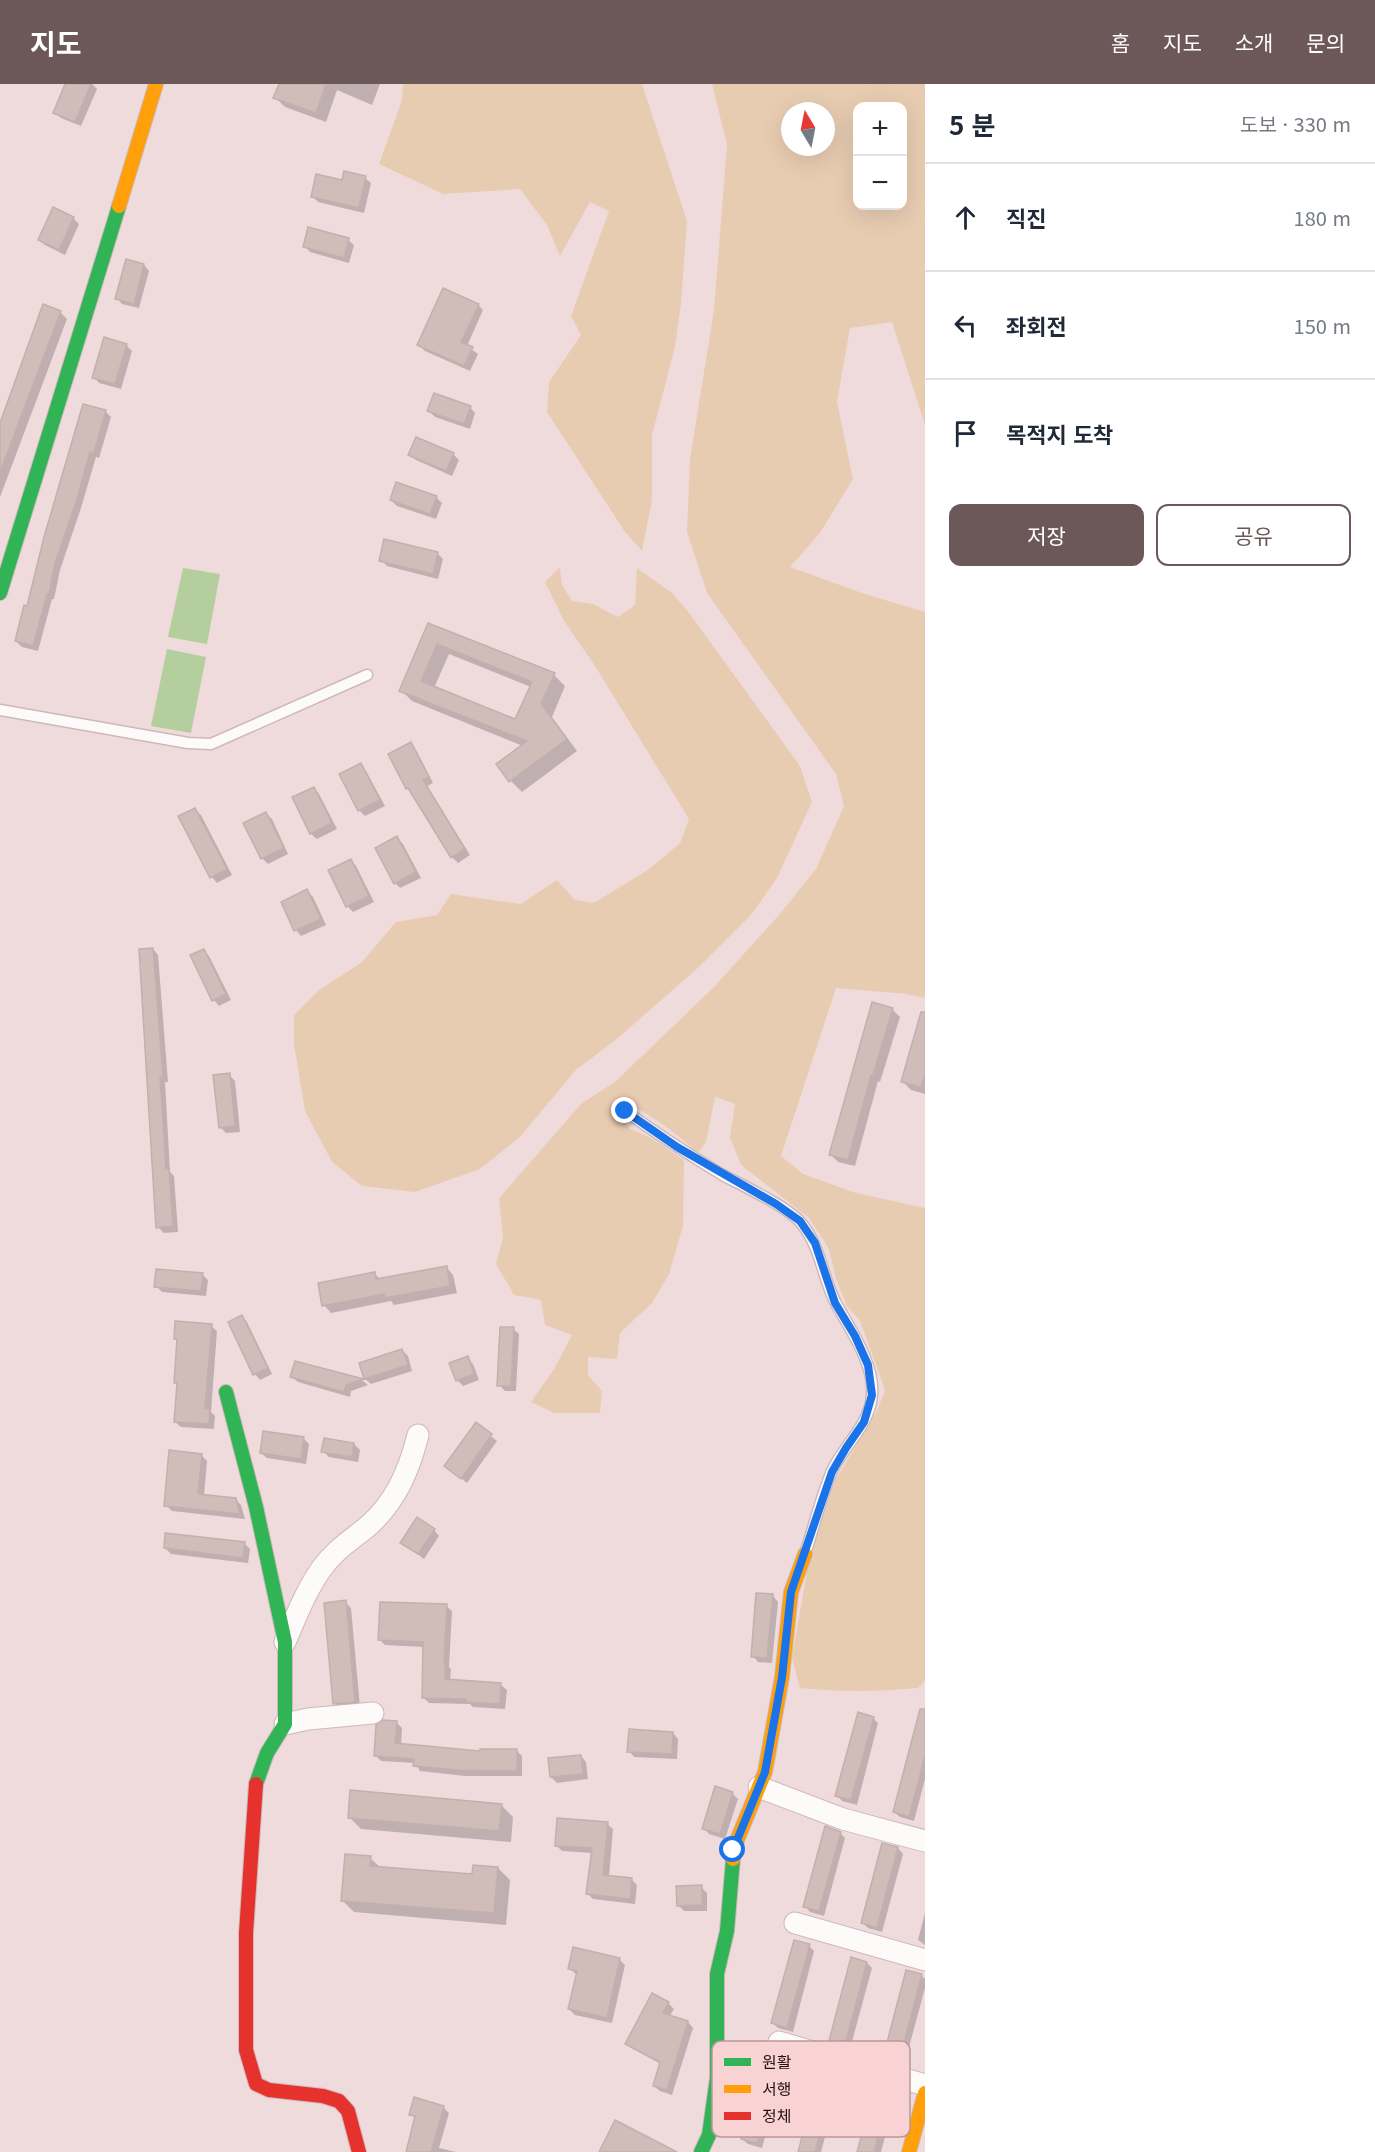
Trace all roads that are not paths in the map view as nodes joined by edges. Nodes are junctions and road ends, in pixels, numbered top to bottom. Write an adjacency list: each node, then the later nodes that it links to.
1 (156, 84): 2 (street)
2 (0, 593)
3 (367, 675): 4 (lane)
4 (0, 710)
5 (625, 1111): 8 (lane)
6 (226, 1392): 9 (street)
7 (418, 1435): 9 (street)
8 (805, 1554): 12 (street)
9 (285, 1642): 11 (street)
10 (373, 1713): 11 (street)
11 (285, 1724): 22 (street)
12 (759, 1787): 13 (street); 16 (street)
13 (925, 1841)
14 (795, 1923): 15 (street)
15 (925, 1960)
16 (717, 2041)
17 (910, 2081): 18 (street)
18 (925, 2085)
19 (925, 2093): 23 (street)
20 (712, 2114): 21 (street)
21 (708, 2151)
22 (358, 2152)
23 (909, 2152)

